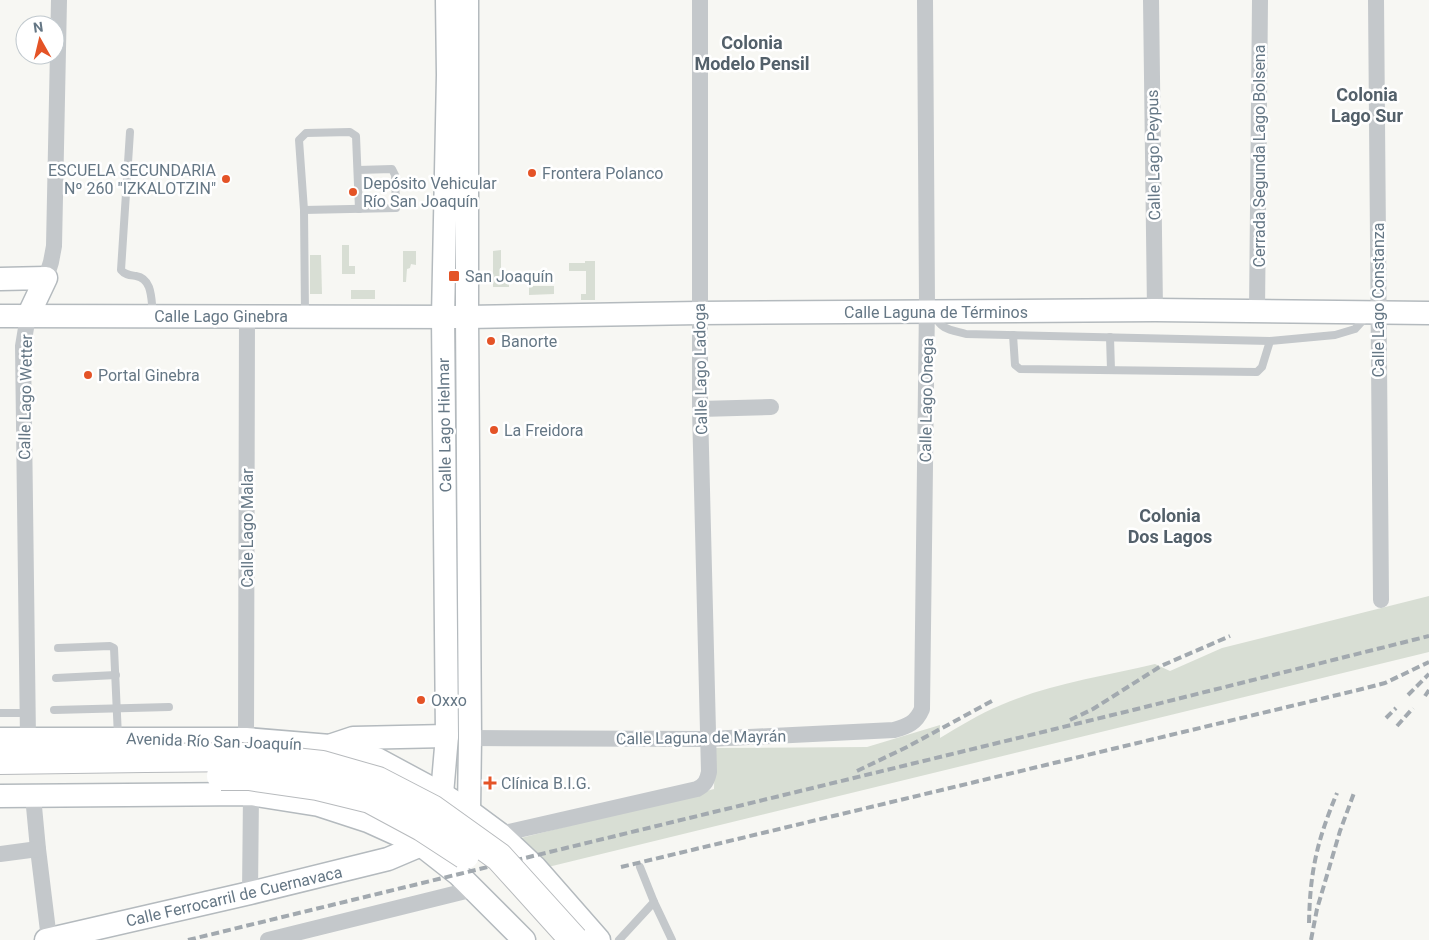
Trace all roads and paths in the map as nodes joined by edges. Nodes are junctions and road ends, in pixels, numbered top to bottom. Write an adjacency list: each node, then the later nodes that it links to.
1 (59, 0): 13 (street, Calle Lago Wetter)
2 (447, 0): 26 (street, Calle Lago Hielmar)
3 (467, 0): 27 (street, Calle Lago Hielmar)
4 (700, 0): 17 (street, Calle Lago Ladoga)
5 (925, 0): 18 (street, Calle Lago Onega)
6 (1152, 0): 15 (street, Calle Lago Peypus)
7 (1260, 0): 16 (street, Cerrada Segunda Lago Bolsena)
8 (1376, 0): 19 (street, Calle Lago Constanza)
9 (130, 132): 23 (lane)
10 (358, 170): 11 (lane); 11 (lane); 12 (lane)
11 (359, 209): 12 (lane)
12 (304, 210): 25 (lane)
13 (46, 278): 14 (street); 22 (street, Calle Lago Wetter)
14 (0, 279)
15 (1155, 310): 16 (street, Calle Laguna de Términos); 18 (street, Calle Laguna de Términos)
16 (1257, 312): 19 (street, Calle Laguna de Términos)
17 (699, 313): 18 (street, Calle Laguna de Términos); 27 (street, Calle Laguna de Términos); 33 (street, Calle Lago Ladoga)
18 (931, 313): 28 (lane); 40 (street, Calle Lago Onega)
19 (1374, 313): 20 (street, Calle Laguna de Términos); 30 (lane); 34 (street, Calle Lago Constanza)
20 (1429, 313)
21 (0, 316): 22 (street, Calle Lago Ginebra)
22 (28, 316): 23 (street, Calle Lago Ginebra); 43 (street, Calle Lago Wetter)
23 (154, 316): 24 (street, Calle Lago Ginebra)
24 (247, 316): 25 (street, Calle Lago Ginebra); 50 (street, Calle Lago Malar)
25 (305, 316): 26 (street, Calle Lago Ginebra)
26 (443, 317): 27 (street, Calle Laguna de Términos); 44 (street, Calle Lago Hielmar)
27 (467, 317): 45 (street, Calle Lago Hielmar)
28 (1013, 335): 29 (lane); 31 (lane)
29 (1110, 338): 30 (lane); 31 (lane)
30 (1270, 341): 31 (lane)
31 (1111, 370)
32 (771, 407): 33 (street)
33 (700, 409): 46 (street, Calle Lago Ladoga)
34 (1381, 600)
35 (58, 648): 36 (lane)
36 (116, 675): 37 (lane); 39 (lane)
37 (56, 678)
38 (169, 707): 39 (lane)
39 (117, 709): 41 (lane); 49 (lane)
40 (922, 709): 46 (street, Calle Laguna de Mayrán)
41 (54, 710)
42 (0, 713): 43 (lane)
43 (28, 713): 48 (street, Calle Lago Wetter)
44 (447, 736): 51 (street); 56 (street, Calle Lago Hielmar)
45 (470, 738): 46 (street, Calle Laguna de Mayrán); 60 (street, Calle Lago Hielmar)
46 (708, 738): 61 (street)
47 (0, 739): 48 (street, Avenida Río San Joaquín)
48 (28, 739): 49 (street, Avenida Río San Joaquín)
49 (118, 739): 50 (street, Avenida Río San Joaquín)
50 (246, 739): 51 (street, Avenida Río San Joaquín)
51 (330, 746): 56 (street, Avenida Río San Joaquín); 59 (street)
52 (0, 760): 53 (highway, Avenida Río San Joaquín)
53 (145, 767): 54 (highway, Avenida Río San Joaquín); 72 (highway, Avenida Río San Joaquín, bridge); 73 (highway, Avenida Río San Joaquín, bridge)
54 (0, 778)
55 (251, 794): 58 (street); 59 (street); 67 (street)
56 (442, 794): 60 (street, Avenida Río San Joaquín); 62 (street, Calle Lago Hielmar)
57 (0, 796): 58 (street)
58 (33, 796): 63 (street)
59 (319, 805): 62 (street)
60 (469, 811): 61 (street, Avenida Río San Joaquín)
61 (500, 834): 74 (street, Avenida Río San Joaquín)
62 (421, 845): 66 (street); 67 (street, Calle Ferrocarril de Cuernavaca)
63 (38, 849): 64 (street); 69 (street)
64 (0, 854)
65 (640, 867): 68 (lane)
66 (474, 889): 70 (street); 71 (street)
67 (250, 893): 69 (street, Calle Ferrocarril de Cuernavaca)
68 (654, 902): 75 (lane); 76 (lane)
69 (48, 940)
70 (268, 940)
71 (524, 940)
72 (551, 940)
73 (574, 940)
74 (599, 940)
75 (619, 940)
76 (672, 940)

